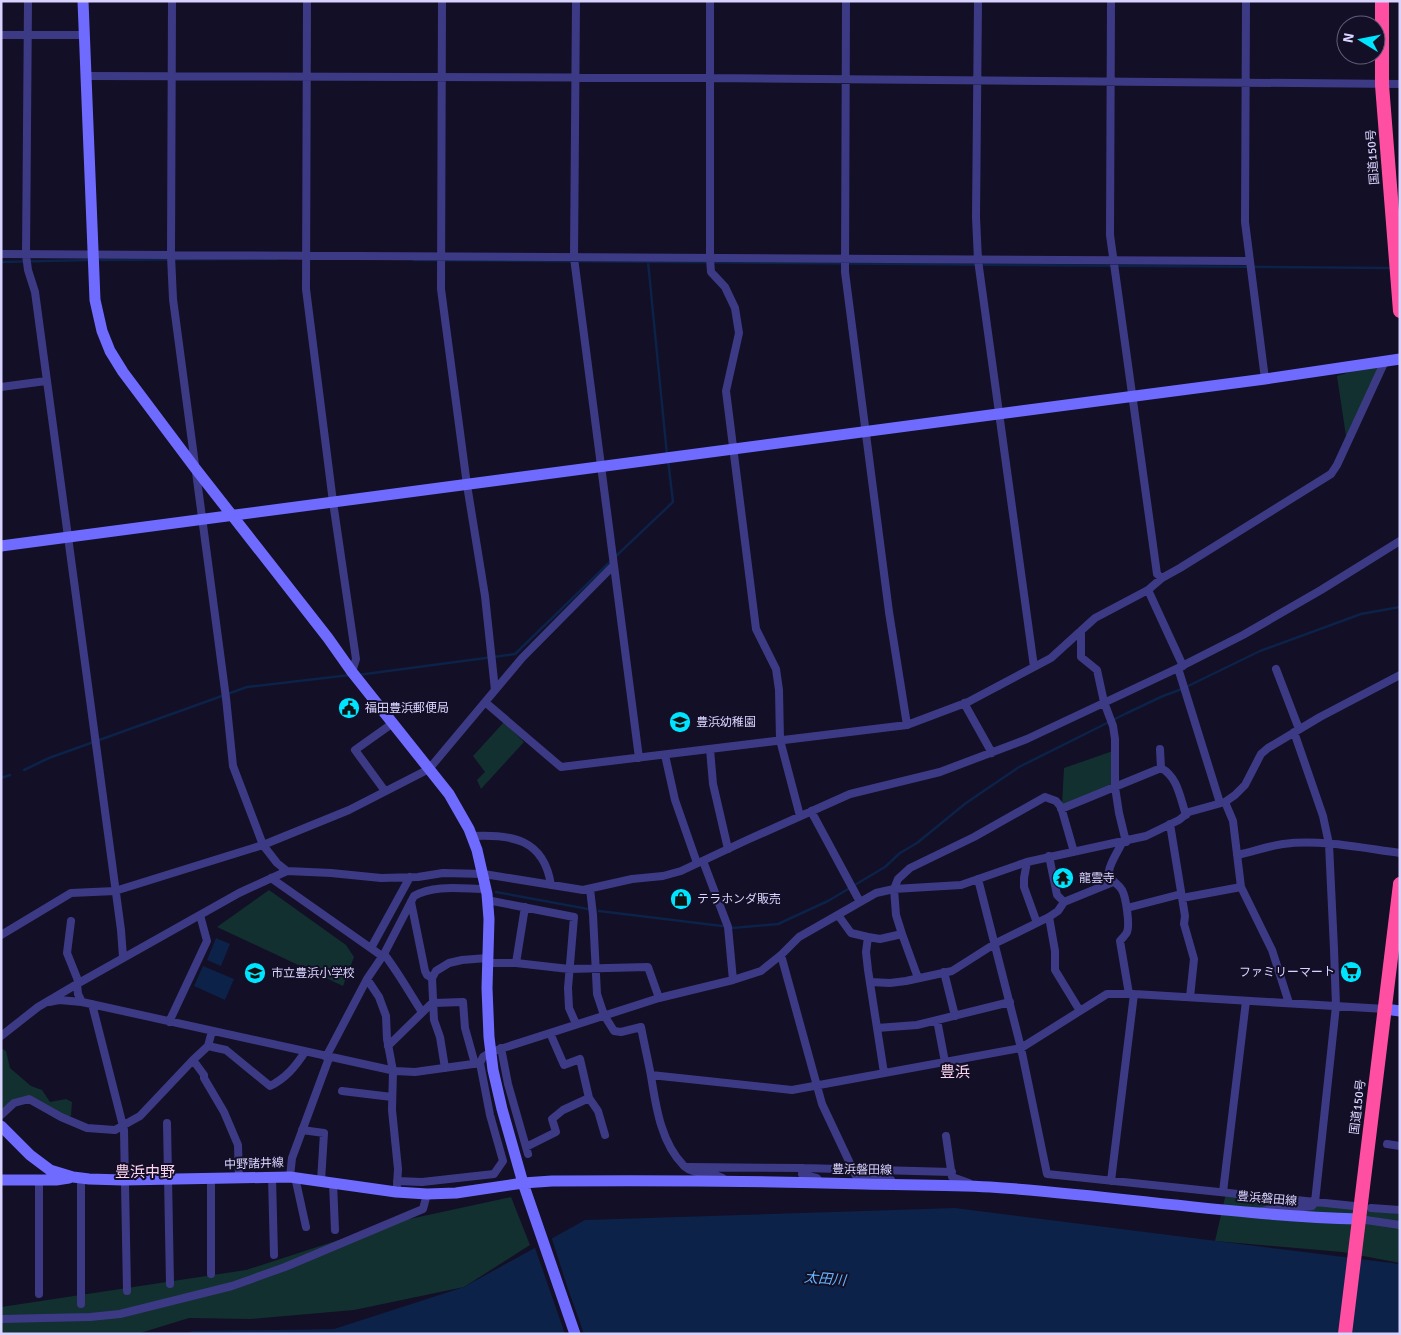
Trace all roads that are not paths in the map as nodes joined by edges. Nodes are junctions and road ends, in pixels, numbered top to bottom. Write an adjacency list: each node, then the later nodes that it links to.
1 (28, 1): 15 (street)
2 (83, 1): 14 (street)
3 (172, 1): 17 (street)
4 (307, 1): 18 (street)
5 (442, 1): 19 (street)
6 (576, 1): 21 (street)
7 (710, 1): 20 (street)
8 (846, 1): 22 (street)
9 (978, 1): 23 (street)
10 (1112, 1): 24 (street)
11 (1246, 1): 25 (street)
12 (1382, 1): 26 (highway, 国道150号)
13 (1, 35): 15 (street)
14 (84, 35): 15 (street); 16 (street)
15 (28, 36): 29 (street)
16 (85, 76): 17 (street); 30 (street)
17 (172, 77): 18 (street); 31 (street)
18 (307, 77): 19 (street); 32 (street)
19 (442, 78): 21 (street); 33 (street)
20 (710, 78): 21 (street); 22 (street); 35 (street)
21 (576, 79): 34 (street)
22 (844, 81): 23 (street); 36 (street)
23 (978, 81): 24 (street); 37 (street)
24 (1111, 83): 25 (street); 38 (street)
25 (1246, 83): 26 (street); 39 (street)
26 (1382, 84): 27 (street); 40 (highway, 国道150号)
27 (1400, 84)
28 (1, 254): 29 (street)
29 (26, 255): 30 (street); 45 (street)
30 (93, 255): 31 (street); 52 (street)
31 (171, 256): 32 (street); 52 (street)
32 (306, 256): 33 (street); 54 (street)
33 (442, 257): 34 (street); 53 (street)
34 (574, 258): 35 (street); 51 (street)
35 (710, 258): 36 (street); 50 (street)
36 (844, 258): 37 (street); 49 (street)
37 (978, 260): 38 (street); 48 (street)
38 (1114, 260): 39 (street); 47 (street)
39 (1249, 261): 44 (street)
40 (1398, 261): 41 (highway, 国道150号)
41 (1400, 311)
42 (1400, 359): 43 (street)
43 (1385, 361): 44 (street); 61 (street)
44 (1265, 379): 47 (street)
45 (46, 381): 46 (street); 57 (street)
46 (1, 387)
47 (1132, 396): 48 (street); 61 (street)
48 (998, 414): 49 (street); 65 (street)
49 (865, 431): 50 (street); 74 (street)
50 (733, 449): 51 (street); 76 (street)
51 (600, 466): 53 (street); 60 (street)
52 (195, 468): 55 (street); 56 (street)
53 (467, 484): 54 (street); 69 (street)
54 (333, 502): 55 (street); 67 (street)
55 (232, 516): 56 (street); 67 (street)
56 (202, 520): 57 (street); 95 (street)
57 (67, 538): 59 (street); 114 (street)
58 (1400, 541): 64 (street)
59 (1, 546)
60 (613, 566): 69 (street); 81 (street)
61 (1162, 578): 62 (street)
62 (1148, 590): 63 (street); 64 (street)
63 (1081, 631): 65 (street); 71 (street)
64 (1180, 667): 71 (street); 86 (street)
65 (1034, 668): 72 (street)
66 (1276, 668): 75 (street)
67 (352, 672): 73 (street)
68 (1400, 675): 75 (street)
69 (494, 690): 70 (street)
70 (485, 702): 81 (street); 82 (street)
71 (1104, 702): 79 (street); 84 (street)
72 (964, 703): 74 (street); 79 (street)
73 (393, 723): 82 (street); 85 (street)
74 (907, 725): 76 (street)
75 (1297, 731): 86 (street); 94 (street)
76 (780, 740): 77 (street); 90 (street)
77 (710, 749): 80 (street); 96 (street)
78 (1160, 749): 83 (street)
79 (992, 753): 88 (street)
80 (665, 755): 81 (street); 101 (street)
81 (639, 758)
82 (429, 768): 85 (street); 92 (street)
83 (1161, 768): 84 (street); 89 (street)
84 (1115, 787): 87 (street); 93 (street)
85 (385, 792): 95 (street)
86 (1222, 803): 89 (street); 99 (street)
87 (1061, 809): 97 (street); 113 (street)
88 (811, 810): 90 (street); 118 (street)
89 (1186, 815): 91 (street)
90 (800, 816): 96 (street)
91 (1170, 824): 93 (street); 116 (street)
92 (472, 836): 104 (street); 110 (street)
93 (1124, 842): 97 (street); 108 (street)
94 (1329, 844): 98 (street); 99 (street); 156 (street)
95 (263, 845): 103 (street); 114 (street)
96 (728, 849): 101 (street)
97 (1074, 852): 100 (street)
98 (1400, 853)
99 (1237, 855): 111 (street)
100 (1049, 856): 102 (street); 119 (street)
101 (700, 862): 112 (street); 143 (street)
102 (1027, 862): 107 (street); 126 (street)
103 (287, 871): 105 (street); 106 (street)
104 (484, 874): 105 (street); 110 (street); 115 (street)
105 (410, 877): 131 (street)
106 (271, 878): 122 (street); 131 (street)
107 (978, 878): 113 (street); 130 (street)
108 (1113, 882): 119 (street); 121 (street)
109 (1400, 884): 157 (highway, 国道150号)
110 (551, 885): 112 (street)
111 (1241, 887): 116 (street); 154 (street)
112 (590, 889): 137 (street)
113 (894, 889): 118 (street); 127 (street)
114 (115, 891): 128 (street); 134 (street)
115 (487, 894): 117 (street); 120 (street); 135 (street)
116 (1182, 896): 121 (street); 147 (street)
117 (411, 902): 132 (street); 140 (street)
118 (860, 902): 123 (street)
119 (1064, 902): 124 (street)
120 (526, 907): 136 (street); 138 (street)
121 (1127, 908): 146 (street)
122 (200, 915): 134 (street); 164 (street)
123 (838, 915): 129 (street); 133 (street)
124 (1049, 917): 126 (street); 158 (street)
125 (71, 921): 145 (street)
126 (1037, 923): 130 (street)
127 (902, 934): 129 (street); 141 (street)
128 (1, 935)
129 (868, 937): 144 (street)
130 (996, 943): 139 (street); 153 (street)
131 (371, 948): 132 (street)
132 (383, 955): 142 (street); 160 (street)
133 (780, 956): 143 (street); 183 (street)
134 (123, 957): 145 (street)
135 (487, 960): 136 (street); 140 (street); 173 (street)
136 (516, 962): 138 (street)
137 (595, 968): 138 (street); 148 (street); 161 (street)
138 (569, 969): 165 (street)
139 (944, 972): 141 (street); 162 (street)
140 (432, 978): 152 (street)
141 (918, 978): 144 (street)
142 (367, 979): 171 (street); 175 (street)
143 (733, 980): 148 (street)
144 (870, 982): 166 (street)
145 (78, 983): 150 (street); 151 (street)
146 (1132, 994): 147 (street); 158 (street); 211 (street)
147 (1190, 997): 149 (street)
148 (659, 998): 161 (street)
149 (1246, 1001): 154 (street); 218 (street)
150 (45, 1002): 151 (street); 169 (street)
151 (82, 1002): 155 (street)
152 (434, 1002): 160 (street); 178 (street); 179 (street)
153 (1010, 1002): 162 (street); 172 (street)
154 (1289, 1003): 156 (street)
155 (92, 1004): 164 (street); 190 (street)
156 (1336, 1006): 157 (street); 220 (street)
157 (1385, 1009): 159 (street); 224 (highway, 国道150号)
158 (1080, 1011): 172 (street)
159 (1400, 1011)
160 (422, 1012): 171 (street)
161 (604, 1015): 165 (street); 182 (street)
162 (955, 1016): 163 (street)
163 (937, 1020): 166 (street); 177 (street)
164 (169, 1022): 167 (street)
165 (576, 1024): 168 (street)
166 (877, 1028): 181 (street)
167 (212, 1031): 170 (street); 174 (street)
168 (550, 1033): 173 (street); 186 (street)
169 (1, 1036)
170 (208, 1046): 174 (street); 176 (street)
171 (388, 1046): 180 (street)
172 (1022, 1048): 177 (street); 211 (street)
173 (496, 1050): 178 (street); 186 (street); 212 (street)
174 (305, 1052): 175 (street)
175 (327, 1057): 180 (street); 191 (street)
176 (193, 1060): 190 (street); 203 (street)
177 (944, 1062): 181 (street)
178 (478, 1064): 179 (street); 216 (street)
179 (445, 1068): 180 (street)
180 (393, 1071): 185 (street)
181 (884, 1073): 183 (street)
182 (651, 1075): 183 (street); 196 (street)
183 (816, 1085): 198 (street)
184 (342, 1092): 185 (street)
185 (392, 1097): 216 (street)
186 (589, 1098): 192 (street)
187 (1, 1115): 190 (street)
188 (167, 1123): 204 (street)
189 (1, 1126): 202 (street, 中野諸井線)
190 (123, 1127): 208 (street)
191 (302, 1130): 201 (street); 209 (street)
192 (605, 1135)
193 (946, 1136): 199 (street)
194 (1387, 1144): 195 (street)
195 (1400, 1146)
196 (685, 1166): 197 (street); 210 (street)
197 (803, 1168): 198 (street); 214 (street)
198 (853, 1170): 199 (street); 215 (street)
199 (952, 1172): 217 (street)
200 (272, 1177): 201 (street, 中野諸井線); 203 (street, 中野諸井線); 228 (street)
201 (293, 1177): 209 (street, 中野諸井線); 226 (street)
202 (77, 1178): 207 (street); 208 (street, 中野諸井線); 233 (street)
203 (239, 1178): 205 (street, 中野諸井線)
204 (169, 1179): 205 (street, 中野諸井線); 208 (street, 中野諸井線); 230 (street)
205 (211, 1179): 229 (street)
206 (1, 1180): 207 (street)
207 (39, 1180): 232 (street)
208 (124, 1180): 231 (street)
209 (321, 1181): 213 (street, 中野諸井線)
210 (727, 1181): 212 (street, 豊浜磐田線); 214 (street, 豊浜磐田線)
211 (1111, 1181): 218 (street)
212 (524, 1182): 219 (street, 中野諸井線); 235 (street)
213 (333, 1183): 216 (street, 中野諸井線); 227 (street)
214 (820, 1183): 215 (street, 豊浜磐田線)
215 (909, 1185): 217 (street, 豊浜磐田線)
216 (397, 1186): 219 (street, 中野諸井線)
217 (983, 1187): 223 (street, 豊浜磐田線)
218 (1223, 1192): 220 (street)
219 (427, 1194): 234 (street)
220 (1314, 1202): 223 (street); 224 (street)
221 (1371, 1208): 222 (street)
222 (1400, 1210)
223 (1260, 1212): 224 (street, 豊浜磐田線)
224 (1357, 1216): 225 (street); 236 (highway, 国道150号)
225 (1400, 1225)
226 (306, 1227)
227 (336, 1230)
228 (274, 1255)
229 (211, 1274)
230 (170, 1284)
231 (127, 1290)
232 (39, 1294)
233 (81, 1304)
234 (1, 1319)
235 (575, 1334)
236 (1345, 1334)

